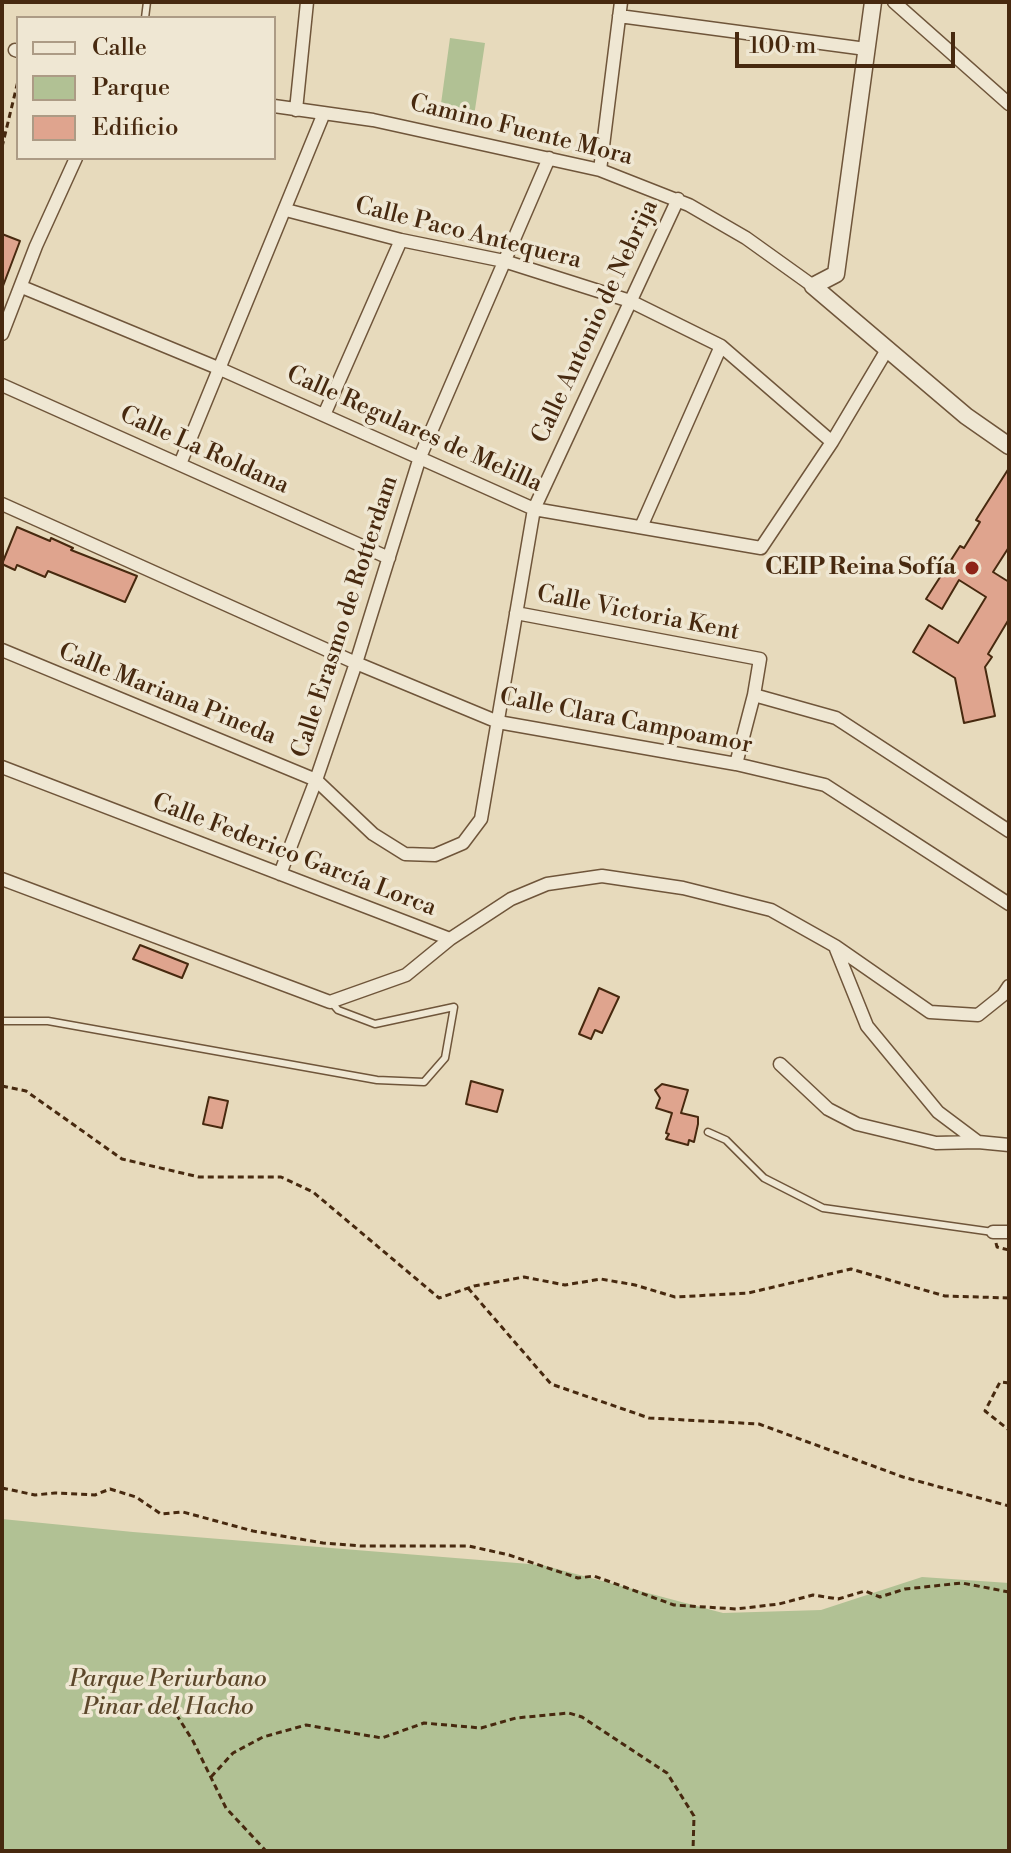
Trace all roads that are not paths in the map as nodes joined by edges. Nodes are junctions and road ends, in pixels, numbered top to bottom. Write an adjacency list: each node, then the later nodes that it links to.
1 (307, 2): 9 (street)
2 (621, 2): 5 (street)
3 (873, 2): 6 (street)
4 (894, 2): 7 (street)
5 (619, 16): 6 (street); 13 (street)
6 (866, 49): 18 (street)
7 (1009, 104)
8 (276, 106): 9 (street, Camino Fuente Mora)
9 (296, 110): 10 (street, Camino Fuente Mora)
10 (324, 113): 11 (street, Camino Fuente Mora); 15 (street)
11 (549, 158): 13 (street, Camino Fuente Mora); 17 (street, Calle Erasmo de Rotterdam)
12 (75, 160): 19 (street)
13 (600, 170): 14 (street, Camino Fuente Mora)
14 (678, 199): 18 (street, Camino Fuente Mora); 20 (street, Calle Antonio de Nebrija)
15 (286, 210): 16 (street, Calle Paco Antequera); 24 (street)
16 (401, 240): 17 (street, Calle Paco Antequera); 26 (street)
17 (504, 261): 20 (street, Calle Paco Antequera); 29 (street, Calle Erasmo de Rotterdam)
18 (813, 286): 23 (street, Camino Fuente Mora)
19 (22, 287): 21 (street); 24 (street, Calle Regulares de Melilla)
20 (630, 301): 22 (street, Calle Paco Antequera); 32 (street, Calle Antonio de Nebrija)
21 (2, 334)
22 (721, 346): 27 (street, Calle Paco Antequera); 33 (street)
23 (888, 348): 27 (street, Calle Regulares de Melilla); 28 (street, Camino Fuente Mora)
24 (218, 368): 26 (street, Calle Regulares de Melilla); 30 (street)
25 (2, 385): 30 (street, Calle La Roldana)
26 (324, 415): 29 (street, Calle Regulares de Melilla)
27 (832, 442): 33 (street, Calle Regulares de Melilla)
28 (1009, 446)
29 (420, 457): 32 (street, Calle Regulares de Melilla); 34 (street, Calle Erasmo de Rotterdam)
30 (180, 464): 34 (street, Calle La Roldana)
31 (2, 504): 37 (street, Calle Clara Campoamor)
32 (534, 509): 33 (street, Calle Regulares de Melilla); 35 (street, Calle Antonio de Nebrija)
33 (641, 527)
34 (389, 558): 37 (street, Calle Erasmo de Rotterdam)
35 (516, 613): 38 (street, Calle Victoria Kent); 39 (street, Calle Antonio de Nebrija)
36 (2, 650): 42 (street, Calle Mariana Pineda)
37 (356, 663): 39 (street, Calle Clara Campoamor); 42 (street, Calle Erasmo de Rotterdam)
38 (754, 695): 40 (street); 43 (street)
39 (498, 722): 40 (street, Calle Clara Campoamor); 42 (street, Calle Antonio de Nebrija)
40 (736, 764): 46 (street, Calle Clara Campoamor)
41 (2, 767): 44 (street, Calle Federico García Lorca)
42 (316, 780): 44 (street)
43 (1009, 831)
44 (280, 874): 47 (street, Calle Federico García Lorca)
45 (2, 879): 50 (street)
46 (1009, 904)
47 (450, 939): 48 (street, Calle Federico García Lorca); 50 (street)
48 (835, 946): 49 (street, Calle Federico García Lorca); 54 (street)
49 (1006, 990)
50 (330, 1002): 51 (lane)
51 (2, 1021)
52 (780, 1064): 54 (street)
53 (708, 1132): 56 (lane)
54 (978, 1142): 55 (street)
55 (1009, 1145)
56 (993, 1232): 57 (street)
57 (1009, 1232)

